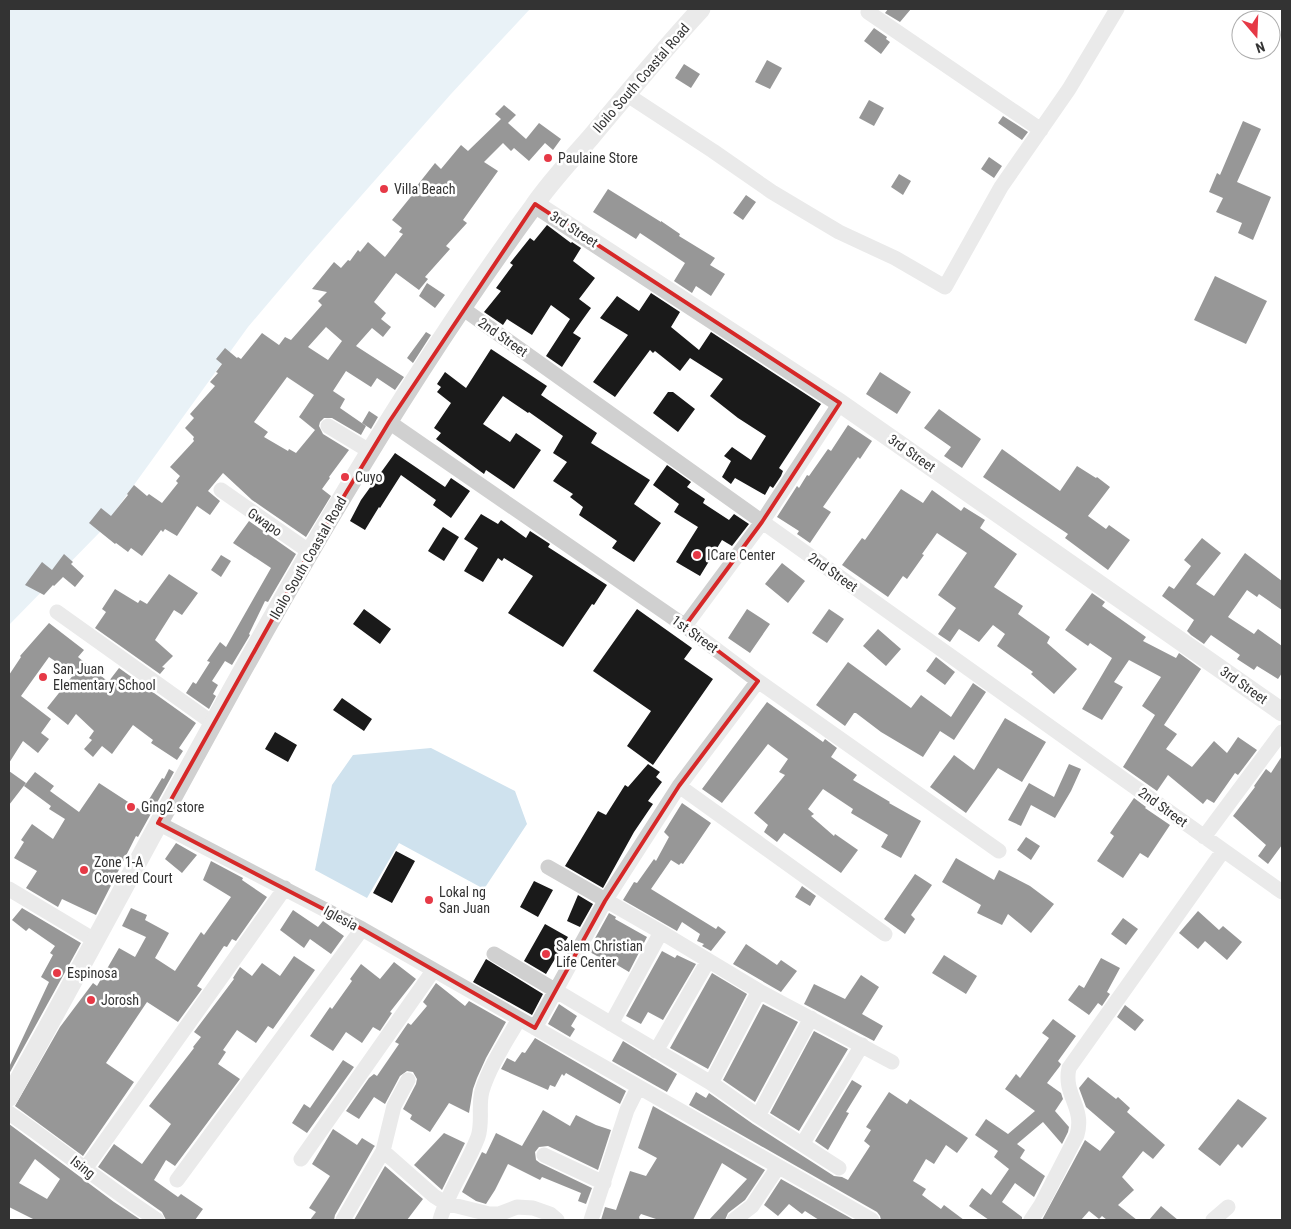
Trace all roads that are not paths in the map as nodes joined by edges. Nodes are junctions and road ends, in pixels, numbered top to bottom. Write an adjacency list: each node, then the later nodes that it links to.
1 (701, 9): 4 (street, Iloilo South Coastal Road)
2 (1116, 9): 5 (street)
3 (868, 12): 5 (street)
4 (626, 94): 5 (street); 6 (street, Iloilo South Coastal Road)
5 (1040, 130)
6 (535, 204): 7 (street, Iloilo South Coastal Road); 8 (street, 3rd Street)
7 (462, 308): 9 (street, Iloilo South Coastal Road); 13 (street, 2nd Street)
8 (840, 403): 13 (street); 18 (street, 3rd Street)
9 (389, 422): 11 (street, Iloilo South Coastal Road); 16 (street, 1st Street)
10 (328, 426): 11 (street)
11 (371, 452): 14 (street, Iloilo South Coastal Road)
12 (221, 490): 14 (street, Gwapo)
13 (762, 522): 16 (street); 23 (street, 2nd Street)
14 (310, 552): 19 (street, Iloilo South Coastal Road)
15 (57, 612): 19 (street)
16 (685, 626): 17 (street, 1st Street)
17 (758, 682): 21 (street); 24 (street, 1st Street)
18 (1282, 712)
19 (214, 724): 22 (street, Iloilo South Coastal Road)
20 (1282, 732): 23 (street)
21 (679, 786): 30 (street); 33 (street)
22 (158, 823): 27 (street, Iglesia); 34 (street, Iloilo South Coastal Road)
23 (1204, 837): 25 (street, 2nd Street)
24 (999, 851)
25 (1223, 851): 29 (street, 2nd Street); 71 (street)
26 (548, 867): 30 (street)
27 (284, 888): 31 (street, Iglesia); 59 (street)
28 (9, 889): 34 (street)
29 (1282, 892)
30 (605, 901): 32 (street); 38 (street)
31 (362, 929): 37 (street, Iglesia); 60 (street)
32 (661, 932): 36 (street); 42 (street)
33 (885, 934)
34 (96, 941): 50 (street, Iloilo South Coastal Road)
35 (494, 954): 38 (street)
36 (708, 961): 39 (street); 45 (street)
37 (433, 971): 41 (street, Iglesia); 56 (street)
38 (556, 991): 42 (street); 43 (street)
39 (759, 991): 40 (street); 48 (street)
40 (811, 1018): 44 (street); 52 (street)
41 (519, 1019): 43 (street, Iglesia); 62 (street)
42 (611, 1024): 45 (street)
43 (535, 1028): 49 (street, Iglesia)
44 (862, 1045): 46 (street); 53 (street)
45 (656, 1051): 48 (street)
46 (892, 1062)
47 (408, 1080): 54 (street)
48 (711, 1083): 52 (street)
49 (638, 1088): 57 (street, Iglesia); 61 (street)
50 (9, 1097)
51 (9, 1113): 59 (street, Ising)
52 (758, 1116): 53 (street)
53 (803, 1143): 58 (street)
54 (383, 1151): 62 (street); 65 (street)
55 (544, 1155): 61 (street)
56 (301, 1159)
57 (778, 1167): 69 (street); 70 (street, Iglesia)
58 (839, 1168)
59 (85, 1169): 64 (street, Ising)
60 (177, 1180)
61 (604, 1184): 68 (street)
62 (444, 1203): 66 (street); 67 (street)
63 (1228, 1207): 72 (street)
64 (157, 1220)
65 (343, 1220)
66 (440, 1220)
67 (557, 1220)
68 (591, 1220)
69 (734, 1220)
70 (872, 1220)
71 (1031, 1220)
72 (1212, 1220)

